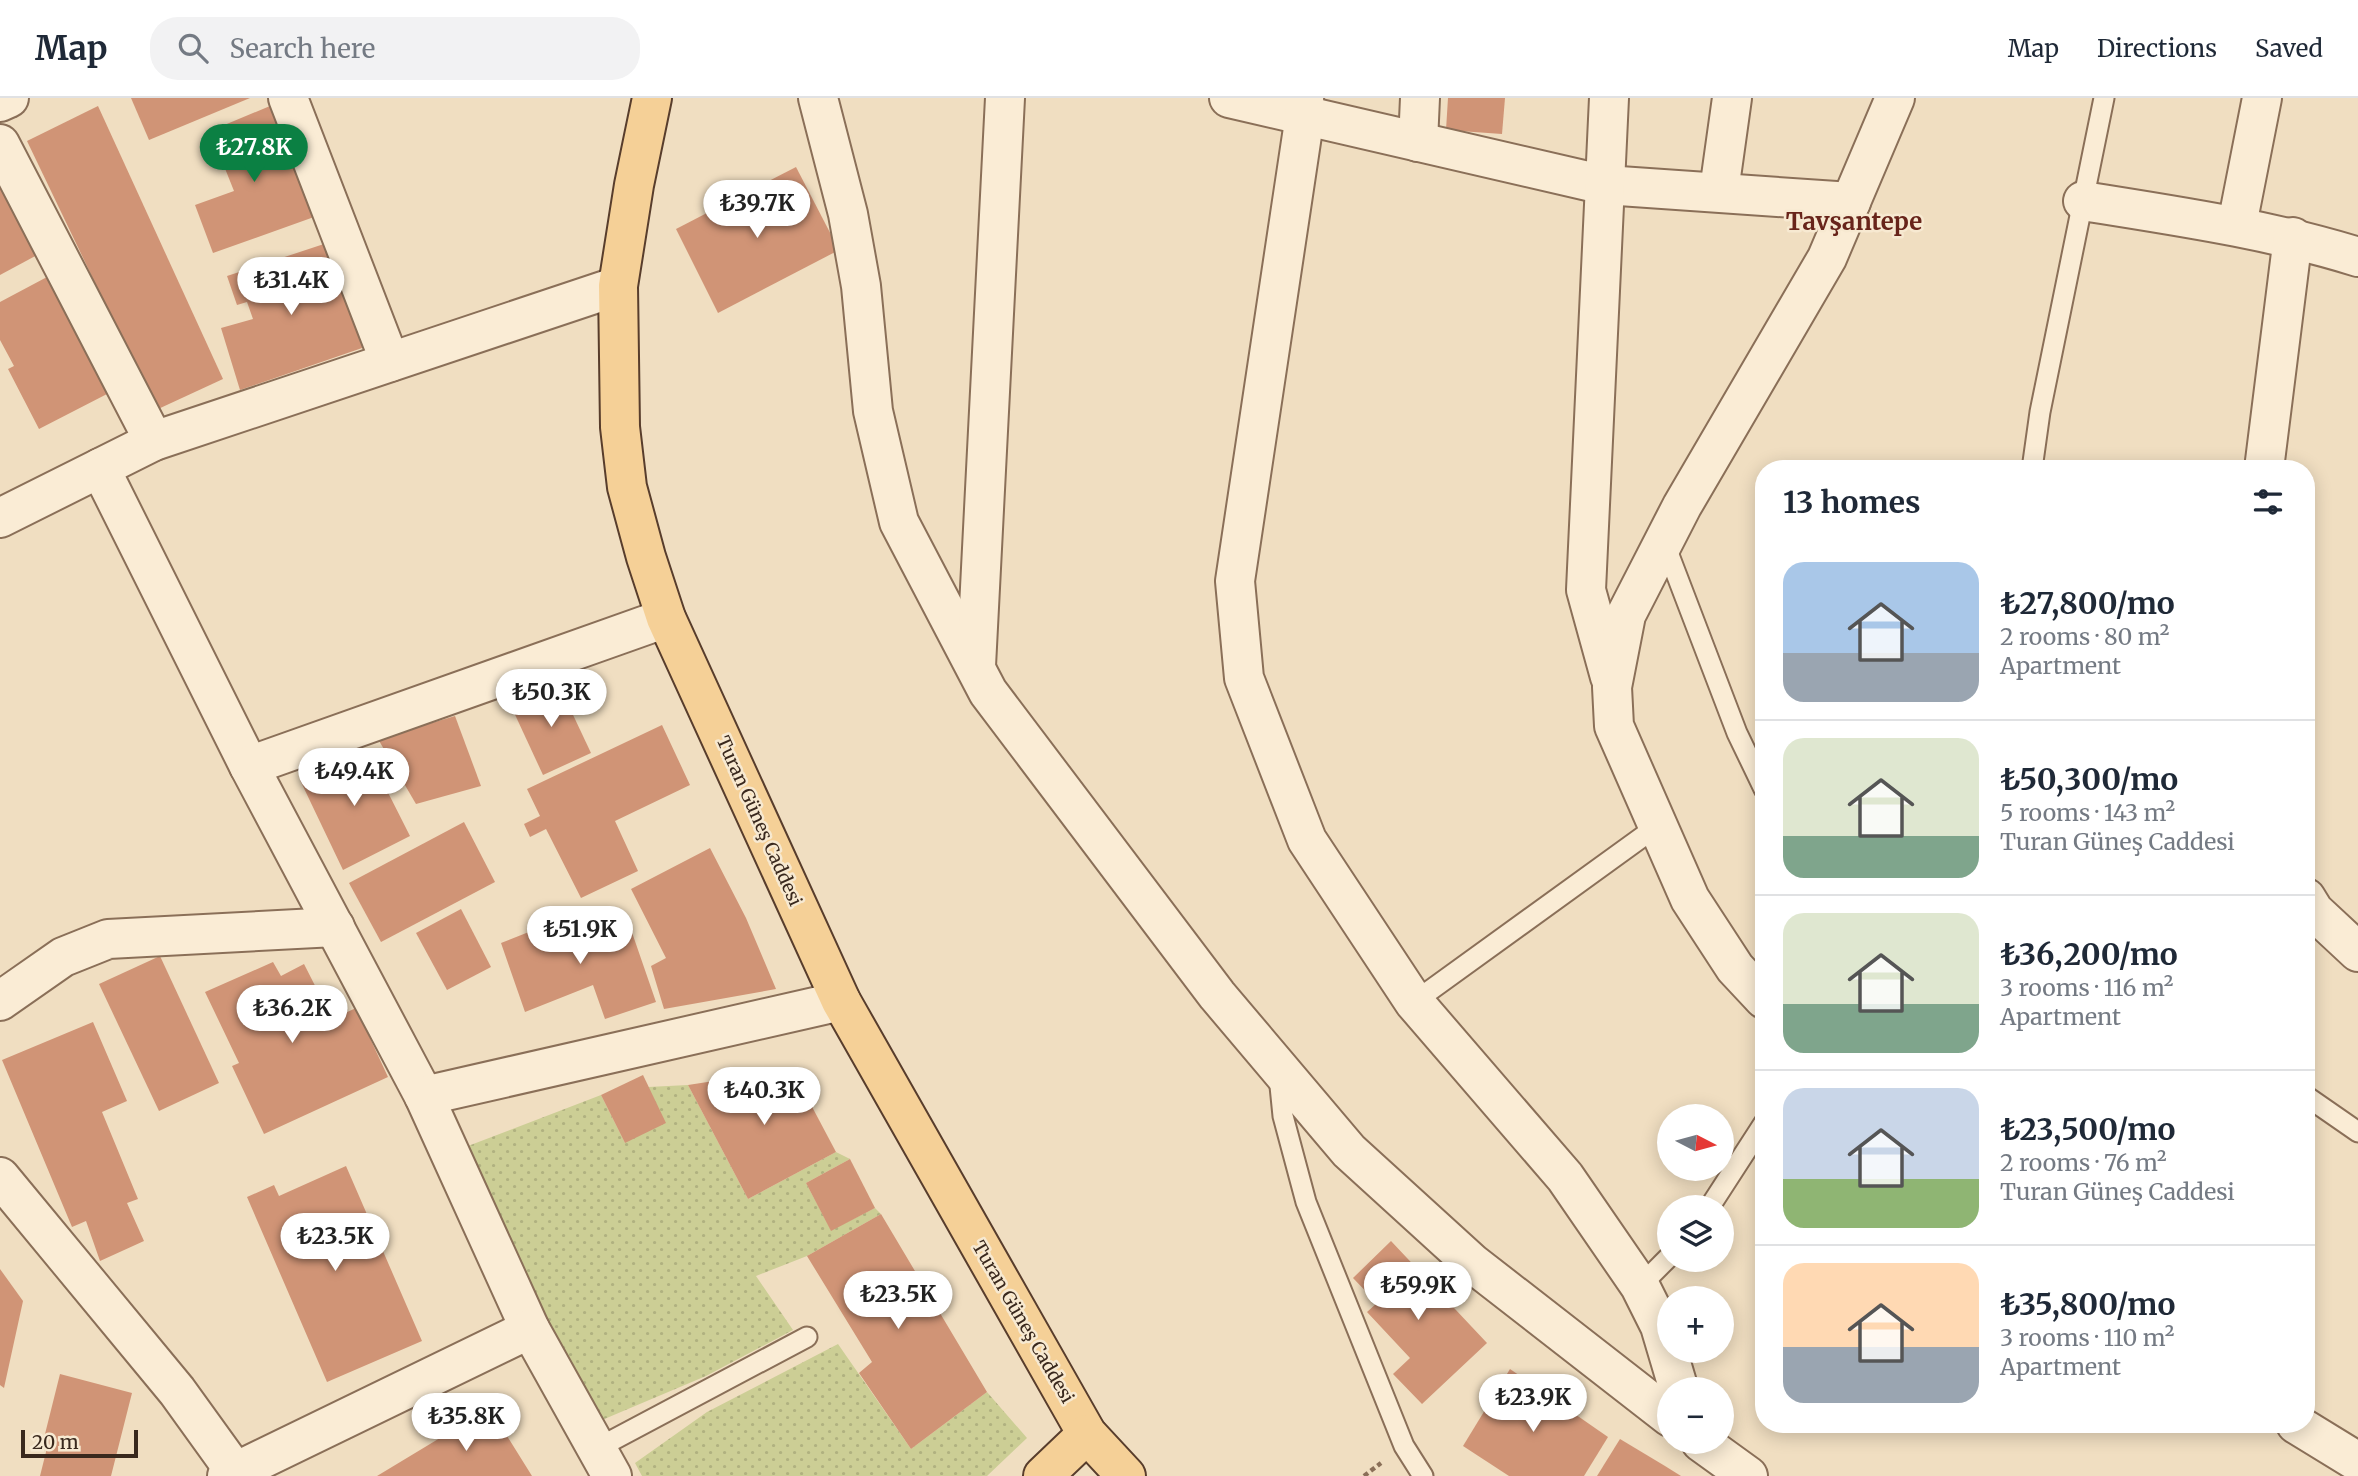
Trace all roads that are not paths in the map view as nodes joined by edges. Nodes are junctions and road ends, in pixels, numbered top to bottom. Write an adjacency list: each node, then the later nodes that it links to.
1 (9, 98): 13 (street)
2 (288, 98): 25 (street)
3 (652, 98): 24 (main road, Turan Güneş Caddesi)
4 (818, 98): 33 (street)
5 (1005, 98): 33 (street)
6 (1229, 98): 14 (street)
7 (1420, 98): 15 (street)
8 (1609, 98): 17 (street)
9 (1732, 98): 18 (street)
10 (1895, 98): 20 (street)
11 (2104, 98): 19 (lane)
12 (2262, 98): 21 (street)
13 (0, 102)
14 (1305, 107): 15 (street); 44 (street)
15 (1418, 142): 17 (street)
16 (0, 144): 26 (street)
17 (1605, 185): 18 (street); 34 (street)
18 (1719, 191): 20 (street)
19 (2083, 201): 21 (street); 27 (lane)
20 (1851, 202): 31 (street)
21 (2237, 225): 22 (street)
22 (2293, 237): 23 (street); 28 (street)
23 (2358, 257)
24 (618, 286): 25 (street); 32 (main road, Turan Güneş Caddesi)
25 (390, 362): 26 (street)
26 (154, 442): 29 (street)
27 (2033, 460)
28 (2265, 460)
29 (100, 468): 30 (street); 35 (street)
30 (0, 518)
31 (1664, 541): 34 (street); 36 (lane)
32 (666, 618): 35 (street); 43 (main road, Turan Güneş Caddesi)
33 (975, 668): 45 (street)
34 (1612, 687): 37 (street)
35 (249, 766): 39 (street)
36 (1755, 770)
37 (1656, 827): 41 (street); 44 (lane)
38 (2315, 912): 40 (street)
39 (335, 927): 42 (street); 46 (street)
40 (2358, 952)
41 (1755, 989)
42 (0, 1001)
43 (841, 1001): 46 (street); 59 (main road, Turan Güneş Caddesi)
44 (1414, 1002): 53 (street)
45 (1279, 1068): 57 (street); 66 (lane)
46 (424, 1096): 54 (street)
47 (2315, 1106): 48 (lane)
48 (2358, 1132)
49 (1755, 1137): 51 (lane)
50 (0, 1177): 63 (street)
51 (1717, 1195)
52 (1657, 1269): 53 (lane)
53 (1640, 1286): 56 (street)
54 (530, 1329): 61 (street); 63 (street)
55 (807, 1337): 61 (lane)
56 (1675, 1377)
57 (1657, 1407)
58 (2311, 1433): 62 (street)
59 (1087, 1434): 64 (main road); 65 (main road, Turan Güneş Caddesi)
60 (1718, 1454): 67 (street)
61 (604, 1462)
62 (2358, 1462)
63 (230, 1473)
64 (1043, 1476)
65 (1126, 1476)
66 (1423, 1476)
67 (1748, 1476)

